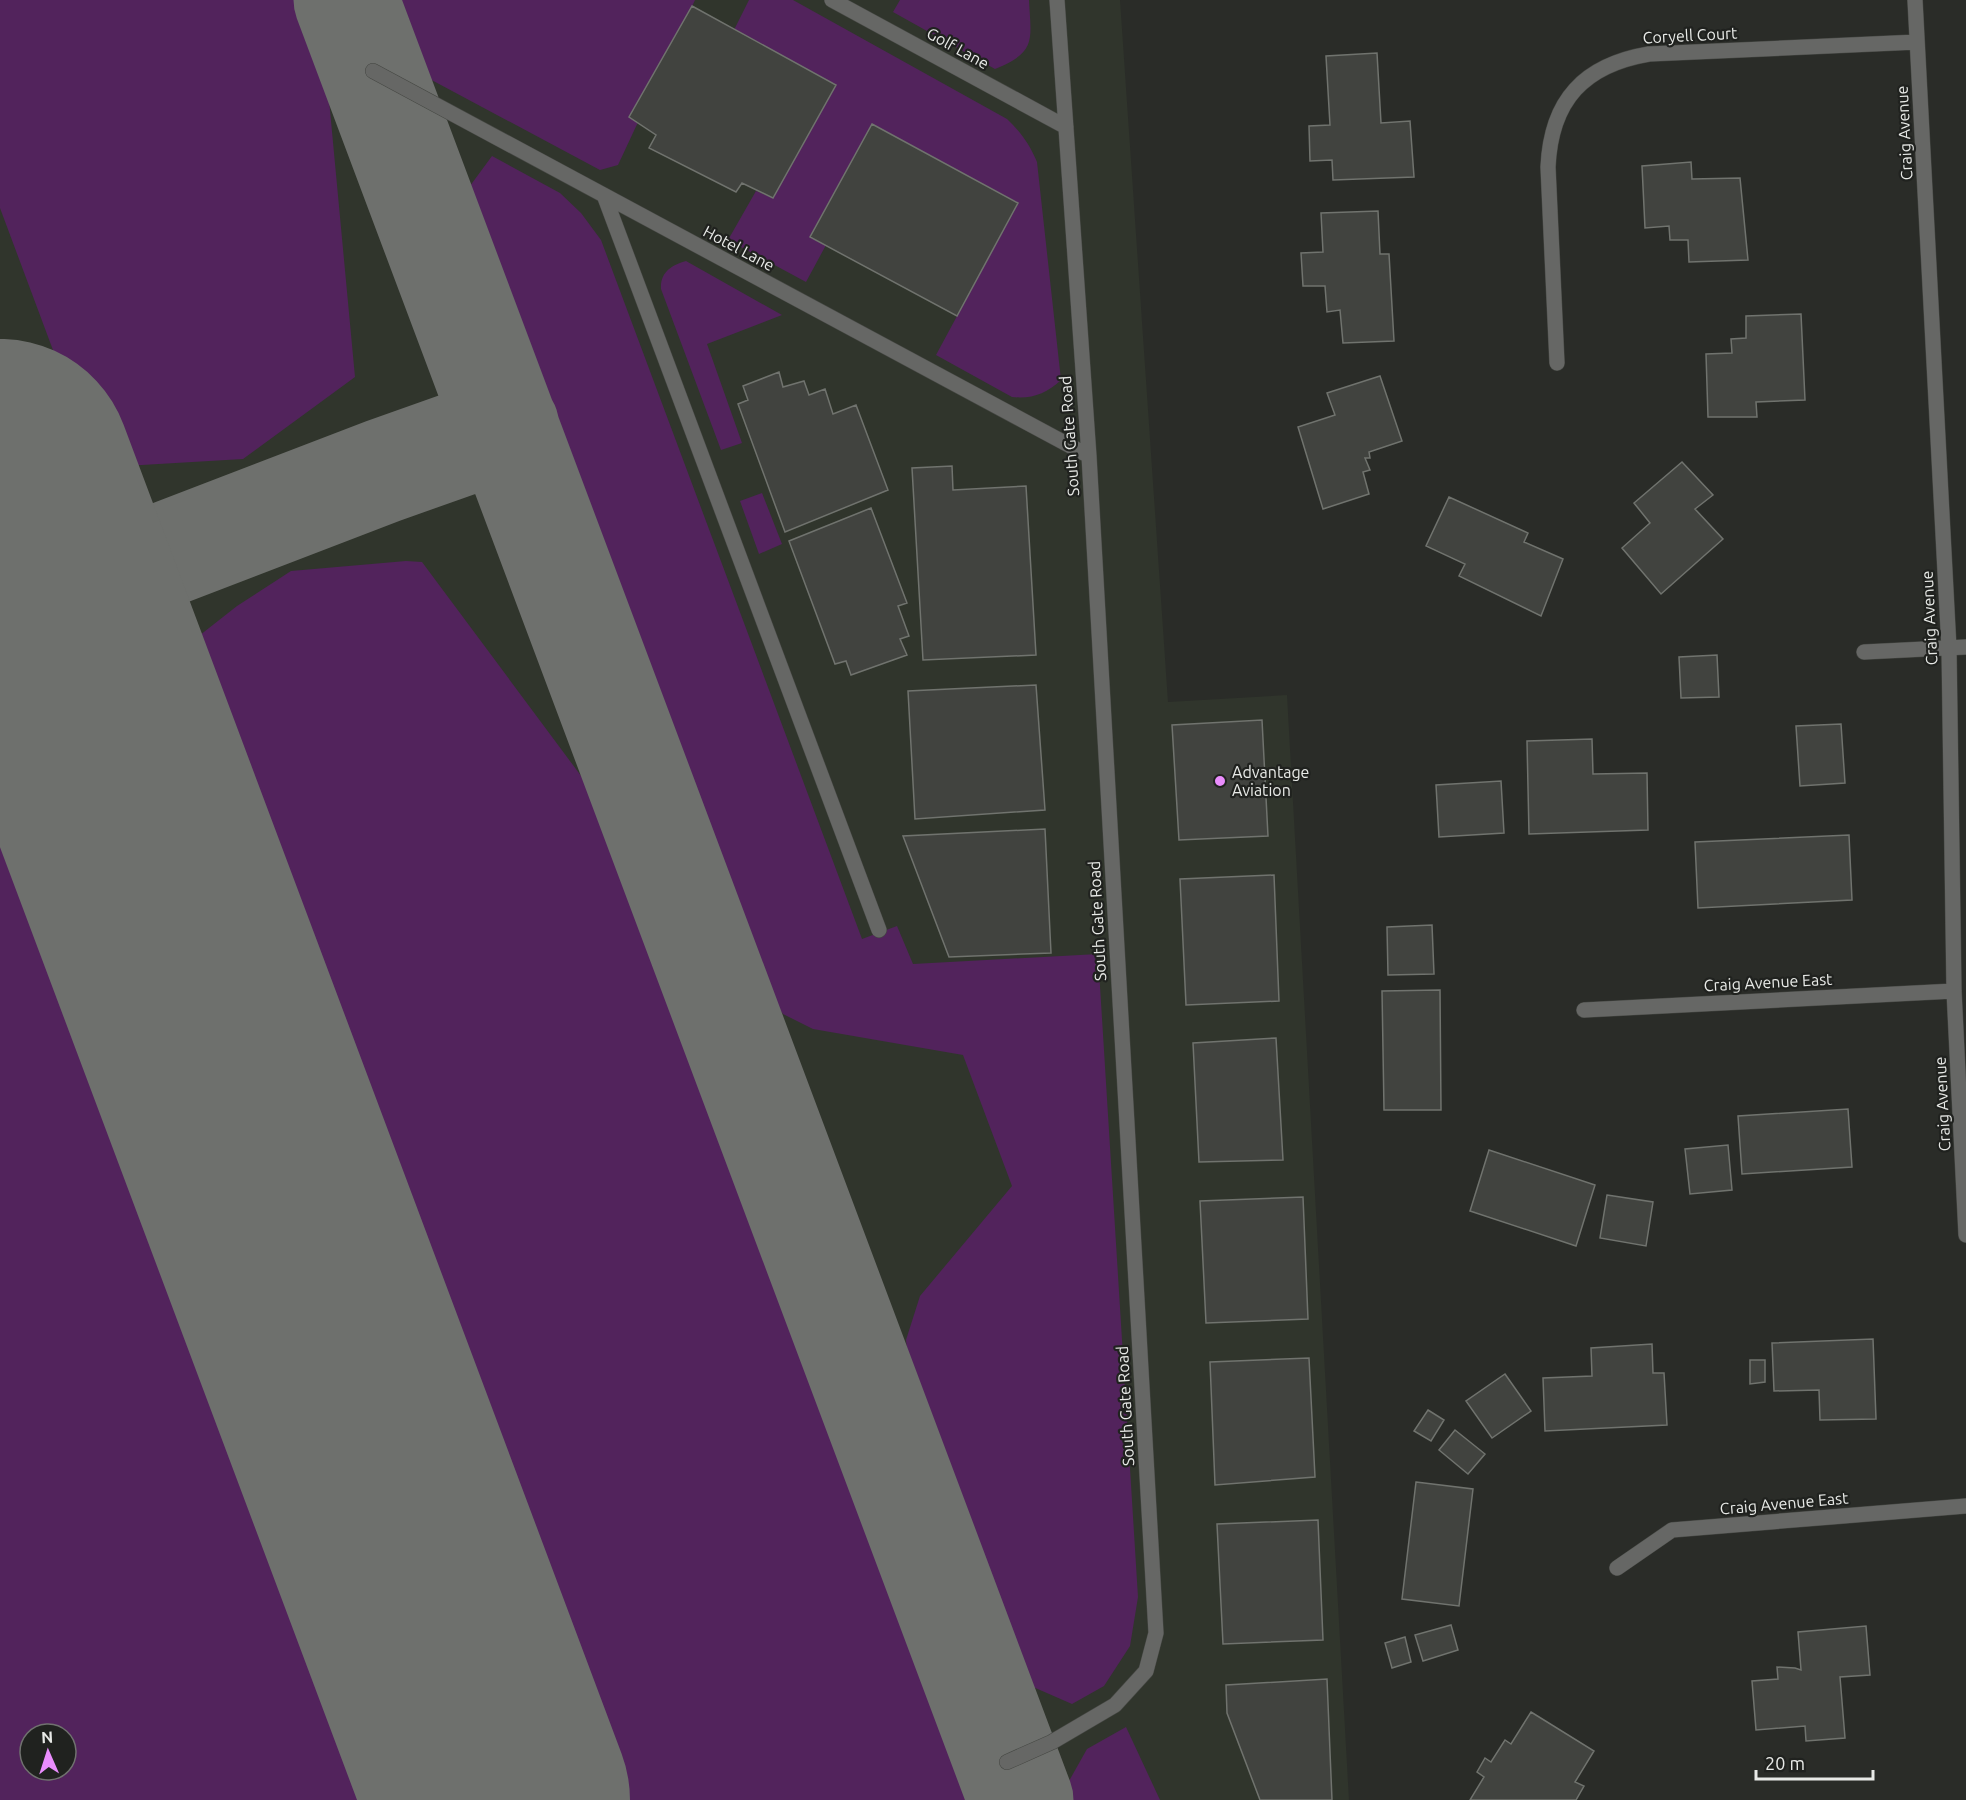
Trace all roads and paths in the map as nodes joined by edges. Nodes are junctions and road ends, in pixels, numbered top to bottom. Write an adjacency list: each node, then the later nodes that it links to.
1 (832, 0): 6 (street, Golf Lane)
2 (1057, 0): 6 (street, South Gate Road)
3 (1915, 0): 4 (street, Craig Avenue)
4 (1917, 42): 8 (street, Coryell Court); 11 (street, Craig Avenue)
5 (373, 71): 7 (street, Hotel Lane)
6 (1066, 128): 9 (street, South Gate Road)
7 (604, 195): 9 (street, Hotel Lane); 13 (street)
8 (1557, 363)
9 (1089, 456): 19 (street, South Gate Road)
10 (1966, 647): 11 (street)
11 (1949, 648): 12 (street); 14 (street, Craig Avenue)
12 (1864, 652)
13 (879, 930)
14 (1954, 991): 15 (street, Craig Avenue East); 16 (street, Craig Avenue)
15 (1584, 1010)
16 (1966, 1235)
17 (1966, 1506): 18 (street, Craig Avenue East)
18 (1617, 1568)
19 (1007, 1762)

